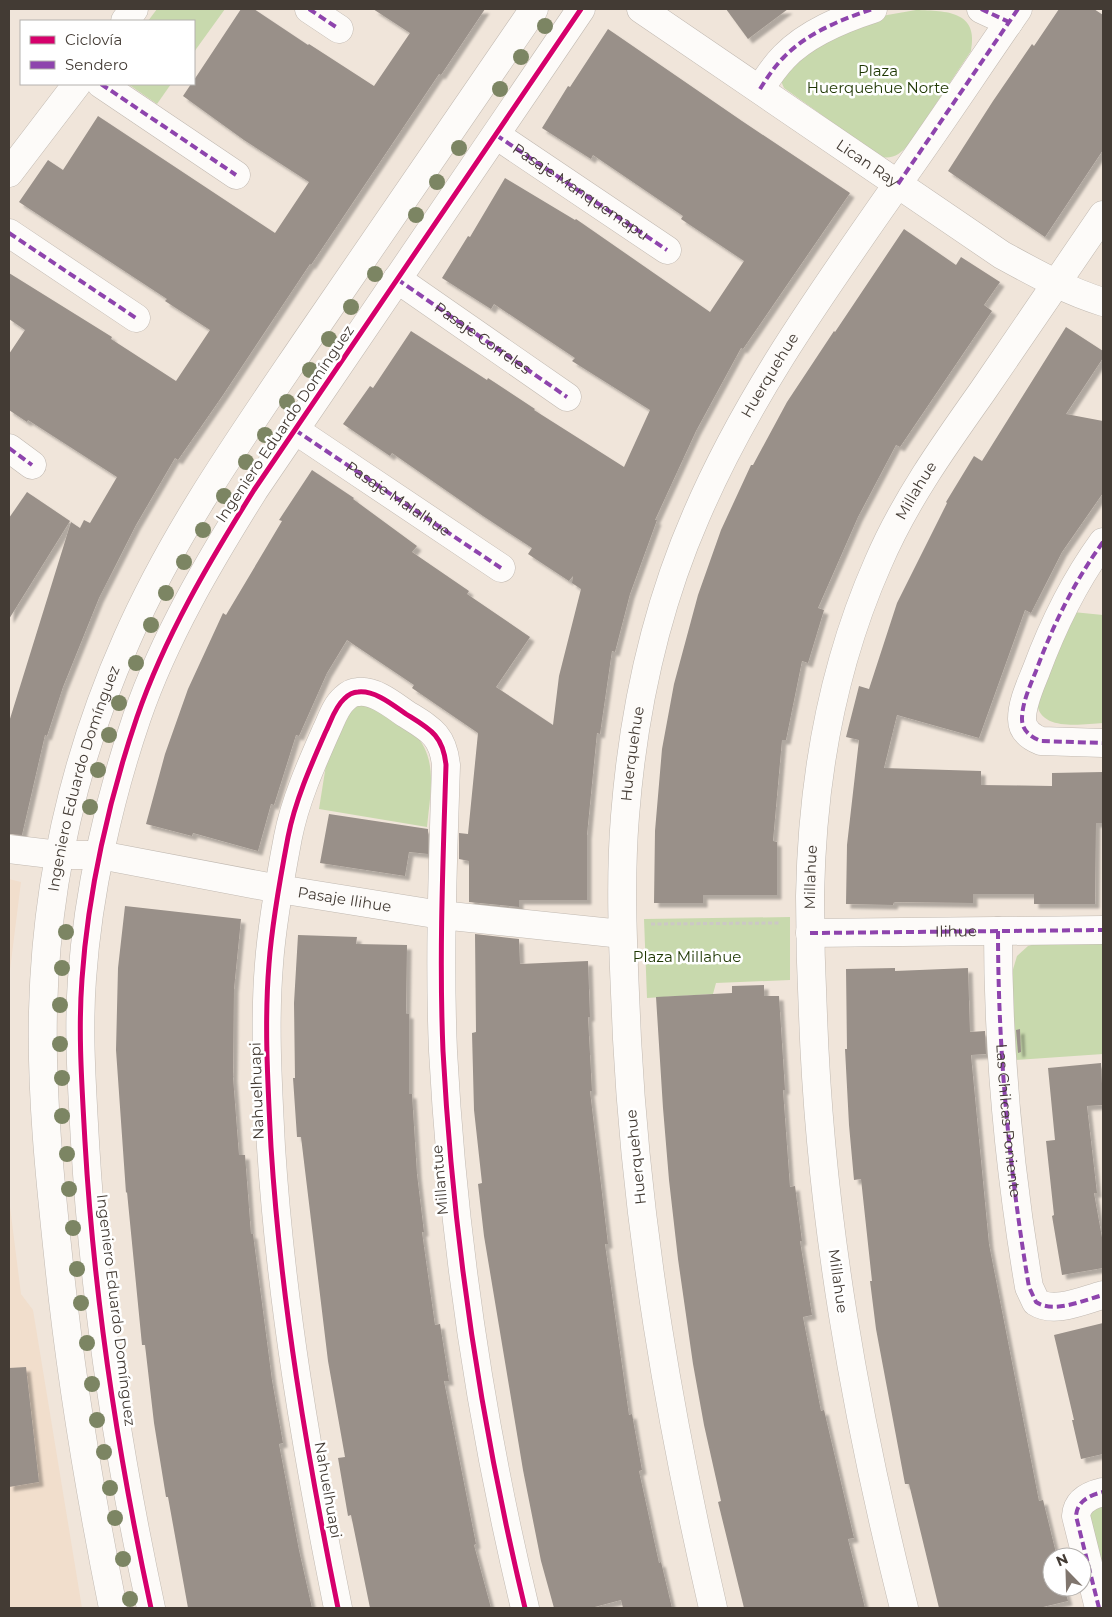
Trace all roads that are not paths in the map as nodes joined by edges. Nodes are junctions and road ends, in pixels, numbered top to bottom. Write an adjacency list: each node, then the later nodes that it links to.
1 (134, 9): 9 (street)
2 (309, 9): 10 (street)
3 (534, 9): 34 (street, Ingeniero Eduardo Domínguez)
4 (581, 9): 14 (street, Ingeniero Eduardo Domínguez)
5 (641, 9): 13 (street, Lican Ray)
6 (873, 9): 13 (street)
7 (981, 9): 8 (street, Huerquehue)
8 (1013, 16): 17 (street, Huerquehue)
9 (126, 20)
10 (339, 29)
11 (76, 85): 15 (street)
12 (102, 85): 16 (street)
13 (760, 89): 17 (street, Lican Ray)
14 (496, 135): 20 (street, Pasaje Manquemapu); 21 (street, Ingeniero Eduardo Domínguez)
15 (9, 173)
16 (236, 175)
17 (898, 184): 22 (street, Lican Ray); 39 (street, Huerquehue)
18 (1103, 214): 22 (street, Millahue)
19 (9, 233): 24 (street)
20 (667, 250)
21 (397, 279): 25 (street, Pasaje Correles); 26 (street, Ingeniero Eduardo Domínguez)
22 (1057, 284): 23 (street, Lican Ray); 38 (street, Millahue)
23 (1103, 302)
24 (136, 318)
25 (567, 397)
26 (296, 430): 30 (street, Pasaje Malalhue); 35 (street, Ingeniero Eduardo Domínguez)
27 (9, 448): 28 (street)
28 (32, 464)
29 (1103, 542): 31 (street)
30 (501, 568)
31 (1103, 743)
32 (442, 744): 36 (street, Nahuelhuapi); 37 (street, Millantue)
33 (9, 849): 34 (street, Pasaje Ilihue)
34 (59, 855): 35 (street, Pasaje Ilihue); 44 (street, Ingeniero Eduardo Domínguez)
35 (100, 855): 36 (street, Pasaje Ilihue); 45 (street, Ingeniero Eduardo Domínguez)
36 (279, 889): 37 (street, Pasaje Ilihue); 46 (street, Nahuelhuapi)
37 (441, 915): 39 (street, Pasaje Ilihue); 47 (street, Millantue)
38 (810, 928): 41 (street, Ilihue); 49 (street, Millahue)
39 (622, 929): 48 (street, Huerquehue)
40 (1103, 930): 41 (street, Ilihue)
41 (998, 931): 42 (street, Las Chilcas Poniente)
42 (1103, 1295)
43 (1092, 1498): 50 (street)
44 (113, 1608)
45 (151, 1608)
46 (338, 1608)
47 (525, 1608)
48 (714, 1608)
49 (904, 1608)
50 (1099, 1608)

